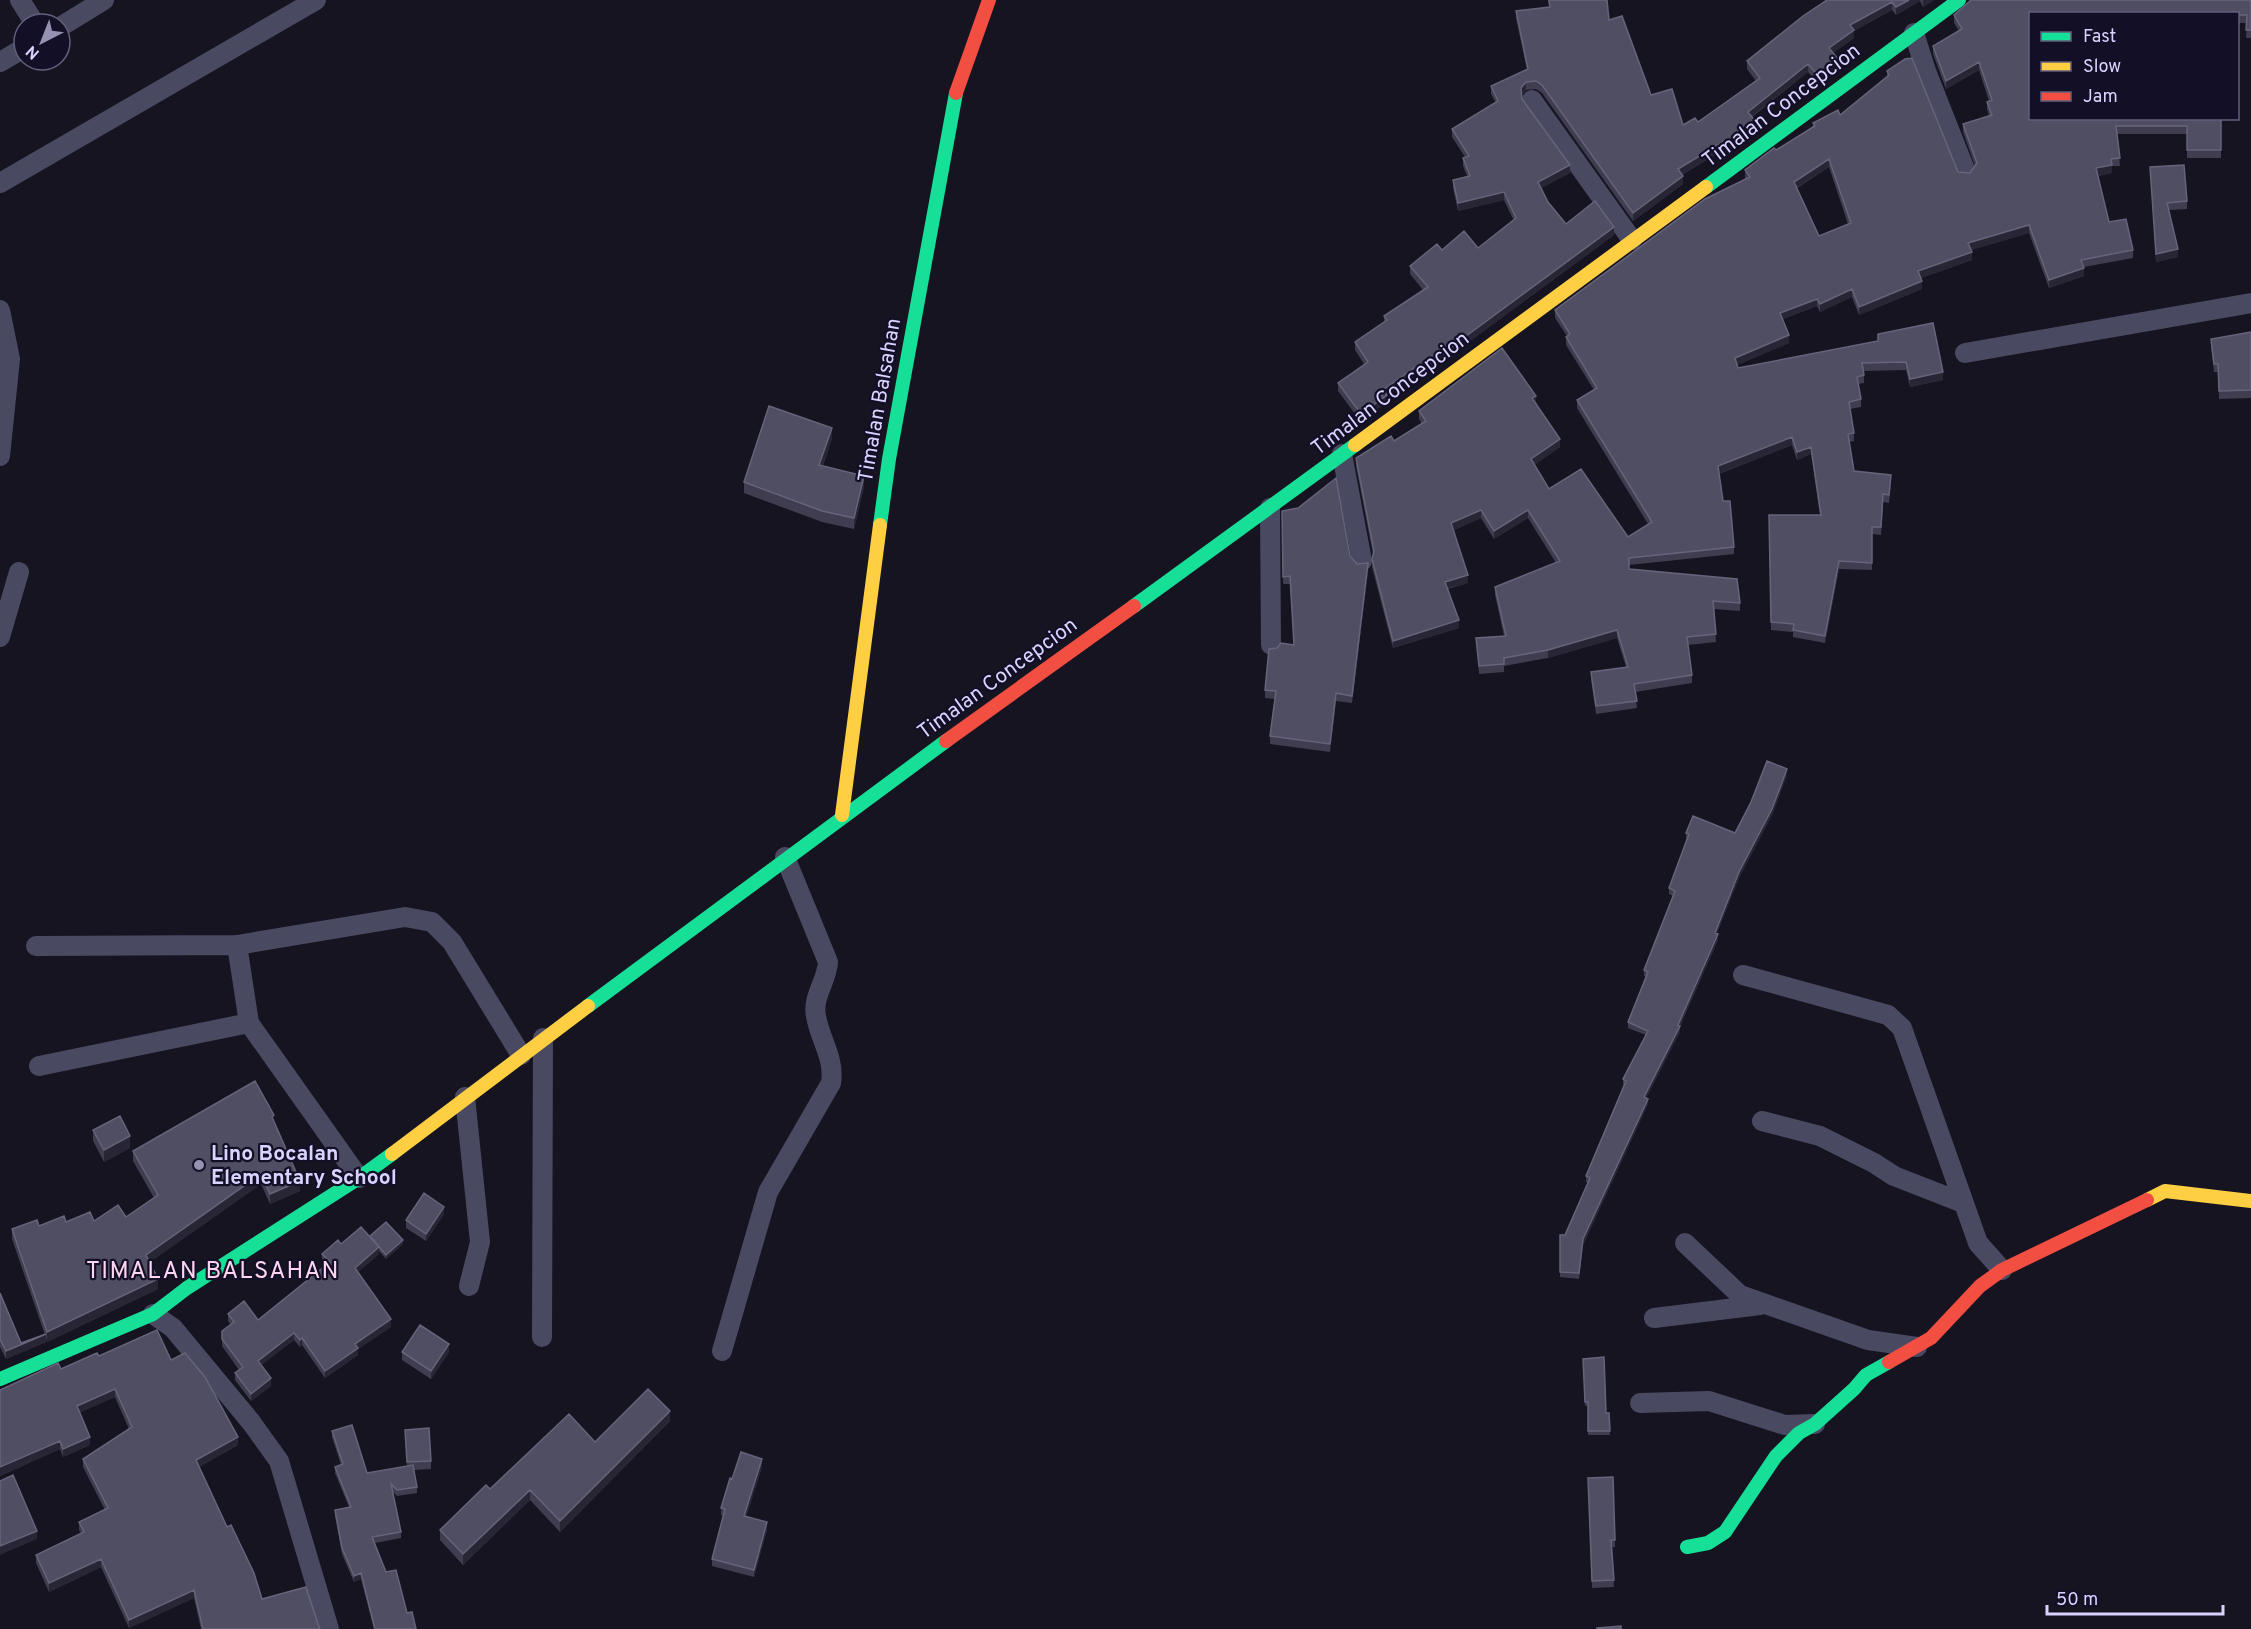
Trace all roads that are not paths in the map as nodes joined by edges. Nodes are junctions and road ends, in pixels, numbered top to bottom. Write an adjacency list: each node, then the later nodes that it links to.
1 (104, 0): 5 (street)
2 (316, 0): 9 (street)
3 (988, 0): 22 (street, Timalan Balsahan)
4 (1959, 0): 6 (street, Timalan Concepcion)
5 (72, 20)
6 (1914, 33): 8 (street); 10 (street, Timalan Concepcion)
7 (1532, 100): 10 (street)
8 (1965, 170)
9 (0, 183)
10 (1632, 240): 15 (street, Timalan Concepcion)
11 (2251, 303): 13 (street)
12 (0, 310): 14 (street)
13 (1965, 353)
14 (5, 363): 16 (street)
15 (1342, 454): 17 (street, Timalan Concepcion); 18 (street)
16 (0, 456)
17 (1270, 508): 21 (street); 22 (street, Timalan Concepcion)
18 (1362, 561)
19 (0, 584): 20 (street)
20 (0, 637)
21 (1271, 645)
22 (842, 815): 23 (street, Timalan Concepcion)
23 (785, 857): 28 (street, Timalan Concepcion); 44 (street)
24 (237, 945): 25 (street); 27 (street); 29 (street)
25 (36, 946)
26 (1743, 975): 35 (street)
27 (249, 1023): 30 (street); 33 (street)
28 (543, 1038): 29 (street, Timalan Concepcion); 42 (street)
29 (521, 1055): 31 (street, Timalan Concepcion)
30 (39, 1066)
31 (465, 1097): 33 (street, Timalan Concepcion); 38 (street)
32 (1762, 1121): 35 (street)
33 (359, 1178): 40 (street, Timalan Concepcion)
34 (2251, 1201): 37 (street)
35 (1962, 1203): 37 (street)
36 (1685, 1243): 39 (street)
37 (2002, 1270): 43 (street)
38 (469, 1286)
39 (1763, 1304): 41 (street); 43 (street)
40 (153, 1314): 45 (street, Timalan Concepcion); 49 (street)
41 (1654, 1318)
42 (542, 1337)
43 (1917, 1347): 47 (street)
44 (722, 1351)
45 (0, 1379)
46 (1640, 1403): 47 (street)
47 (1815, 1424): 48 (street)
48 (1687, 1547)
49 (329, 1629)

